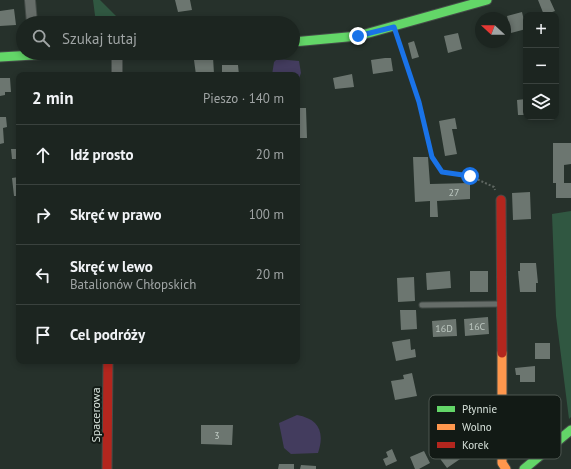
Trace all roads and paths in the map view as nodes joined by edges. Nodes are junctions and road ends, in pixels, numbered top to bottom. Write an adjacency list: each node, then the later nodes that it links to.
1 (30, 0): 3 (street)
2 (487, 0): 4 (street)
3 (31, 16)
4 (394, 27): 5 (street); 10 (path)
5 (300, 41)
6 (16, 56): 7 (street)
7 (0, 57)
8 (117, 60): 9 (street)
9 (117, 72)
10 (500, 200): 11 (street)
11 (501, 304): 12 (lane); 14 (street)
12 (422, 305)
13 (108, 364): 19 (street, Spacerowa)
14 (502, 395)
15 (571, 430): 16 (street)
16 (561, 438)
17 (502, 459): 20 (street)
18 (536, 459): 21 (street)
19 (107, 469)
20 (506, 469)
21 (524, 469)

